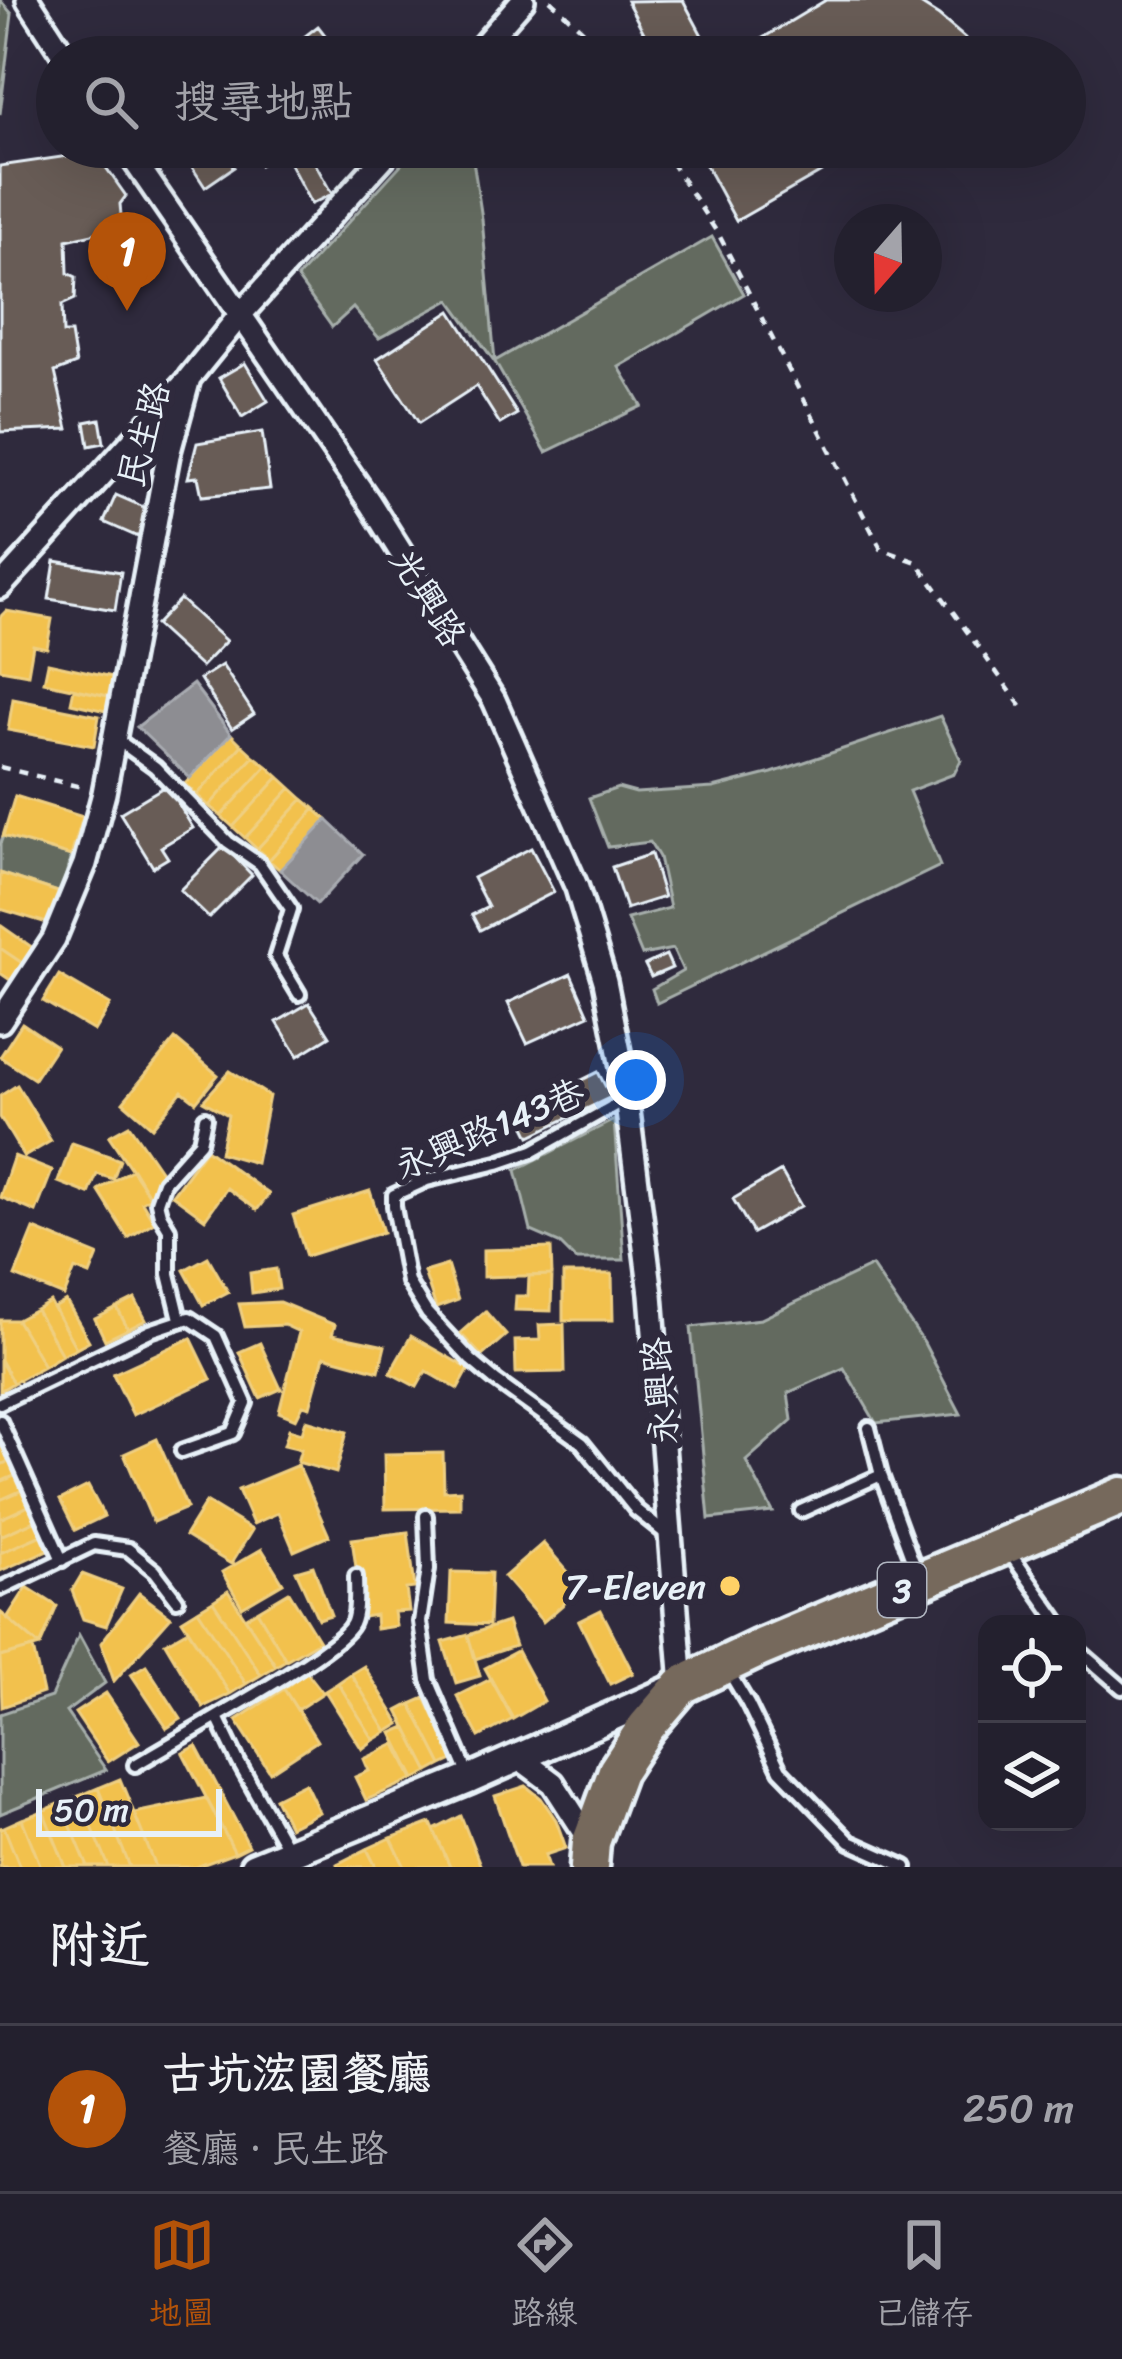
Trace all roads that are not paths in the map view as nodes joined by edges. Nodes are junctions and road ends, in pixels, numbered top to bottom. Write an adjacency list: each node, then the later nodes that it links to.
1 (28, 0): 3 (street)
2 (524, 0): 4 (street)
3 (51, 36)
4 (492, 36)
5 (139, 168): 7 (street, 光興路)
6 (374, 168): 7 (street, 民生路)
7 (241, 314): 8 (street, 民生路); 13 (street, 光興路)
8 (189, 378): 9 (street); 10 (street, 民生路)
9 (0, 587)
10 (116, 738): 11 (lane); 12 (street, 民生路)
11 (299, 994)
12 (0, 1021)
13 (626, 1099): 24 (street, 永興路); 24 (lane, 永興路143巷)
14 (205, 1118): 15 (lane)
15 (180, 1319): 16 (lane); 19 (lane)
16 (0, 1403)
17 (0, 1421): 26 (lane)
18 (868, 1428): 20 (lane)
19 (182, 1451)
20 (881, 1475): 22 (lane); 28 (lane)
21 (1122, 1496): 25 (main road, 3)
22 (801, 1511)
23 (426, 1516): 39 (lane)
24 (672, 1539): 34 (street, 永興路)
25 (1005, 1546): 28 (main road, 3); 31 (lane)
26 (62, 1559): 29 (lane); 30 (lane)
27 (356, 1576): 36 (lane)
28 (920, 1582): 33 (main road, 3)
29 (0, 1588)
30 (177, 1600)
31 (1054, 1615)
32 (1086, 1659): 35 (lane)
33 (724, 1664): 34 (main road, 3); 43 (lane)
34 (682, 1685): 37 (street); 41 (main road, 3)
35 (1122, 1688)
36 (217, 1717): 38 (lane); 40 (lane)
37 (518, 1757): 39 (street); 41 (street)
38 (135, 1765)
39 (470, 1779): 40 (street)
40 (290, 1852): 42 (street)
41 (590, 1854)
42 (254, 1867)
43 (906, 1867)

